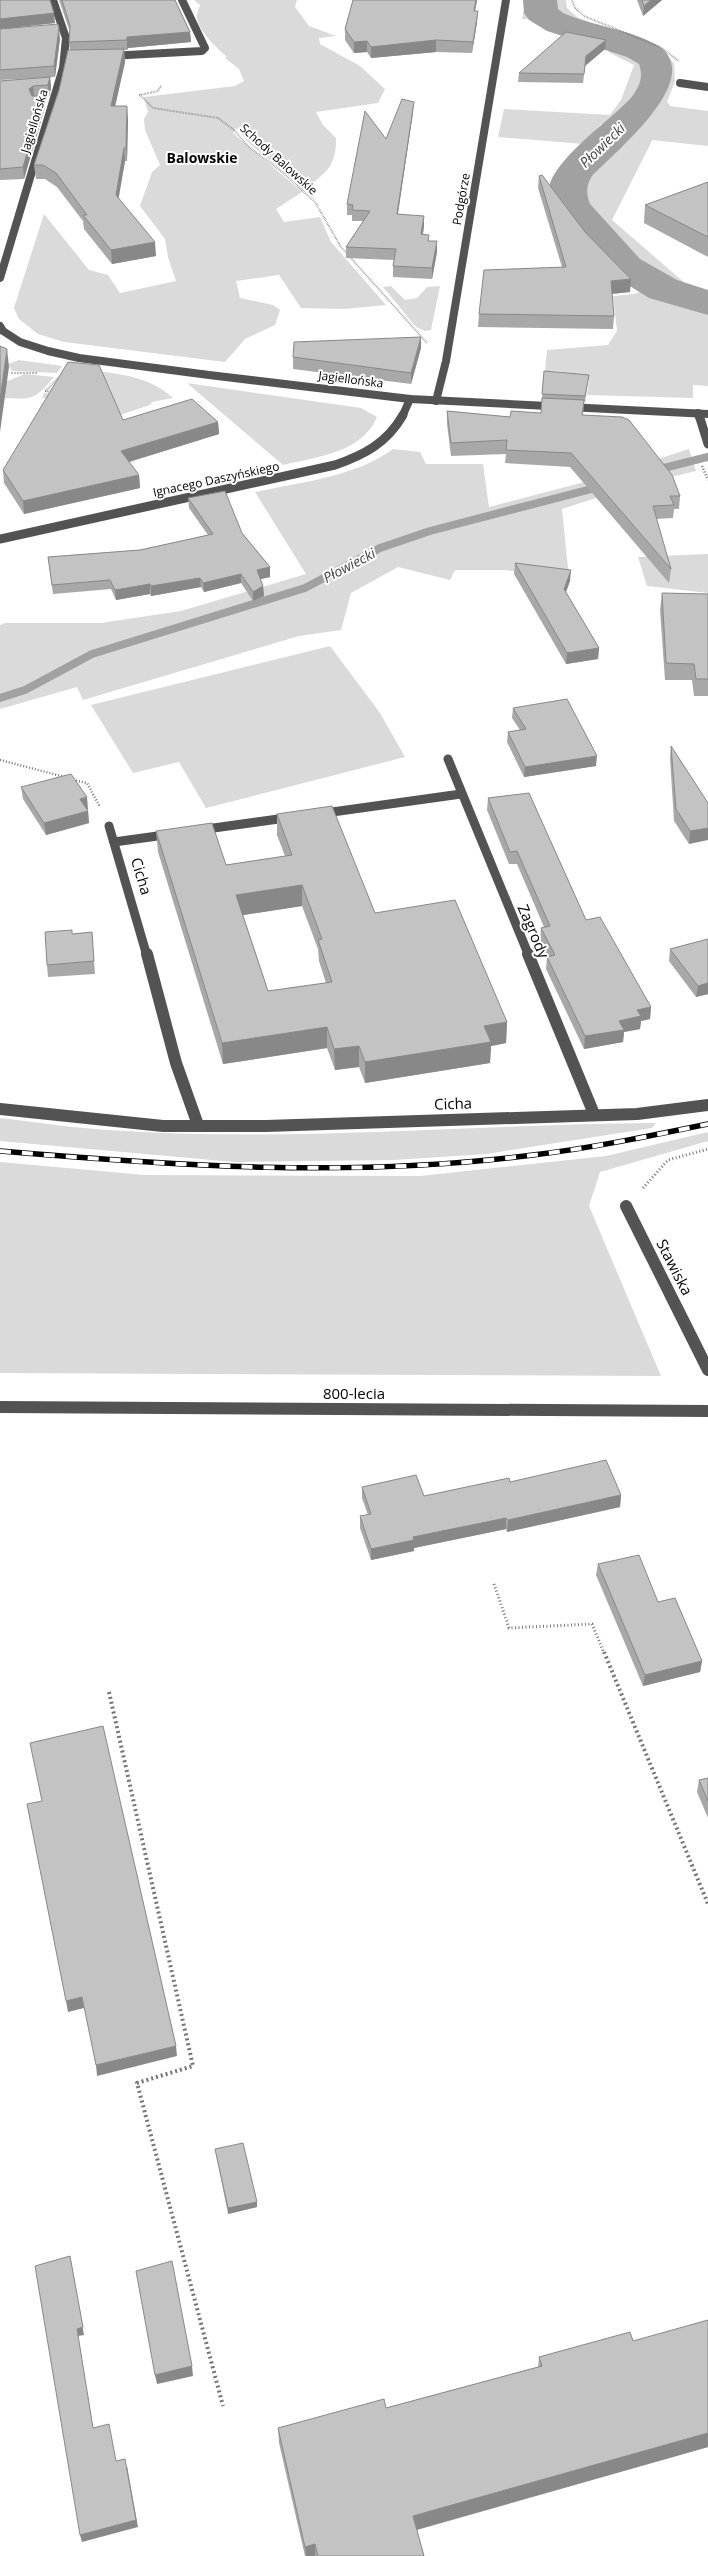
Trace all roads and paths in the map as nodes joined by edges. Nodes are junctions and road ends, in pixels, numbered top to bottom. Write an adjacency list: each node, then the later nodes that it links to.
1 (53, 0): 9 (street, Jagiellońska)
2 (182, 0): 5 (street)
3 (506, 0): 15 (street, Podgórze)
4 (572, 0): 6 (path)
5 (98, 57)
6 (680, 83): 8 (street)
7 (161, 86): 11 (path, Schody Balowskie)
8 (708, 87)
9 (0, 278)
10 (0, 326): 14 (street, Jagiellońska)
11 (431, 346)
12 (61, 375): 13 (path)
13 (55, 392)
14 (410, 399): 15 (street, Jagiellońska); 21 (street, Ignacego Daszyńskiego)
15 (436, 401): 16 (street, Jagiellońska)
16 (698, 413): 17 (street, Jagiellońska); 18 (street)
17 (708, 414)
18 (708, 444)
19 (702, 466): 20 (path)
20 (708, 480)
21 (0, 540)
22 (448, 759): 24 (street, Zagrody)
23 (0, 760): 25 (path)
24 (461, 794): 26 (street); 29 (street, Zagrody)
25 (109, 826): 26 (street, Cicha)
26 (114, 842): 30 (street, Cicha)
27 (708, 1105): 29 (street, Cicha)
28 (0, 1109): 30 (street, Cicha)
29 (594, 1114): 30 (street, Cicha)
30 (198, 1126)
31 (708, 1149): 32 (path)
32 (626, 1206): 33 (street, Stawiska)
33 (708, 1370)
34 (0, 1407): 35 (street, 800-lecia)
35 (708, 1411)
36 (494, 1584): 38 (path)
37 (109, 1692): 39 (path)
38 (708, 1904)
39 (223, 2406)

